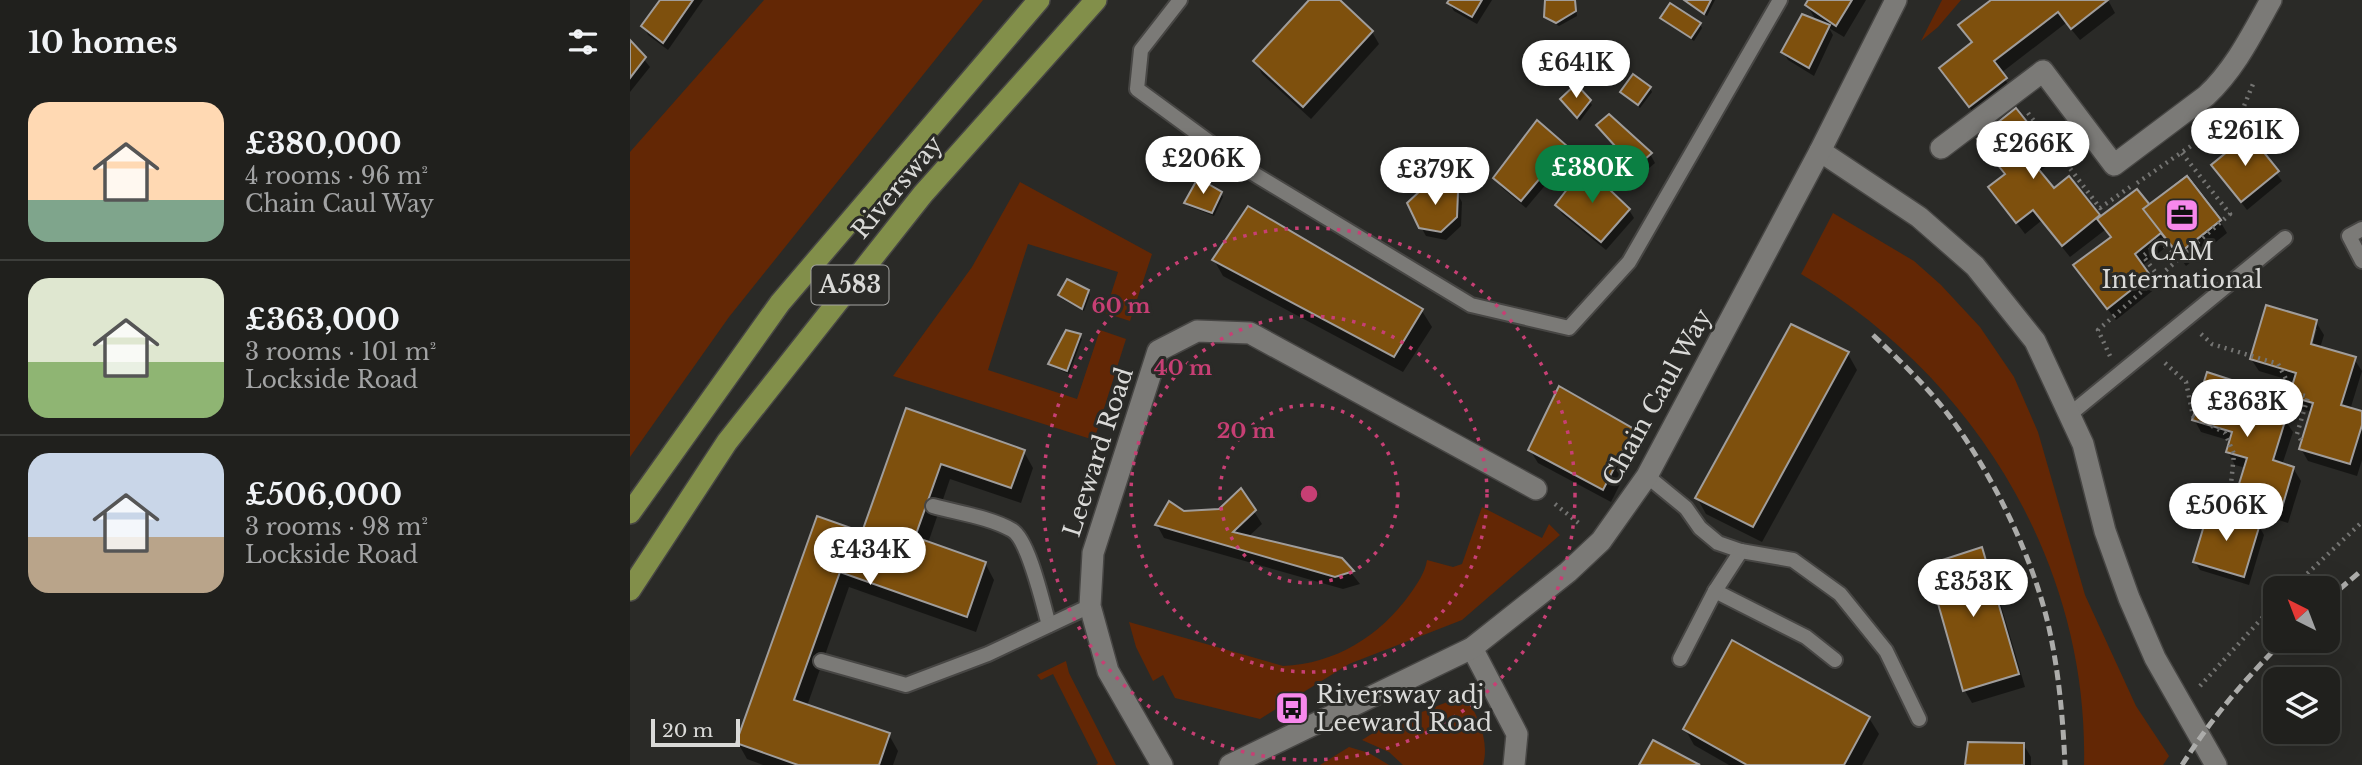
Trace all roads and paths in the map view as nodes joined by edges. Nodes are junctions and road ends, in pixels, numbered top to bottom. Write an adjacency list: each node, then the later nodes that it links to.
1 (1039, 0): 24 (highway, Riversway / A583)
2 (1096, 0): 29 (highway, Riversway / A583)
3 (1180, 0): 4 (lane)
4 (1780, 0)
5 (1896, 0): 8 (street, Chain Caul Way)
6 (2271, 0): 7 (street)
7 (1941, 148)
8 (1820, 151): 18 (street); 20 (street, Chain Caul Way)
9 (2181, 152): 12 (path)
10 (2362, 229): 13 (lane)
11 (2285, 238): 18 (lane)
12 (2177, 261): 14 (path); 14 (path)
13 (2362, 261)
14 (2159, 277): 17 (path)
15 (2197, 331): 19 (path)
16 (2157, 355): 22 (path)
17 (2110, 356)
18 (2070, 415): 43 (street)
19 (2301, 440)
20 (1647, 476): 26 (street, Chain Caul Way); 27 (lane)
21 (1536, 489): 26 (path); 31 (street, Leeward Road)
22 (2230, 494)
23 (933, 506): 33 (lane)
24 (630, 513)
25 (2362, 522): 28 (path)
26 (1601, 541): 34 (street, Chain Caul Way)
27 (1741, 551): 30 (lane); 39 (lane)
28 (2305, 576)
29 (630, 590)
30 (1715, 591): 35 (lane); 36 (lane)
31 (1090, 607): 33 (lane); 40 (street, Leeward Road)
32 (2263, 617): 38 (path)
33 (1049, 625): 37 (lane)
34 (1472, 648): 41 (street, Chain Caul Way); 42 (street)
35 (1680, 659)
36 (1835, 660)
37 (821, 661)
38 (2195, 693)
39 (1919, 719)
40 (1162, 765)
41 (1230, 765)
42 (1514, 765)
43 (2217, 765)

